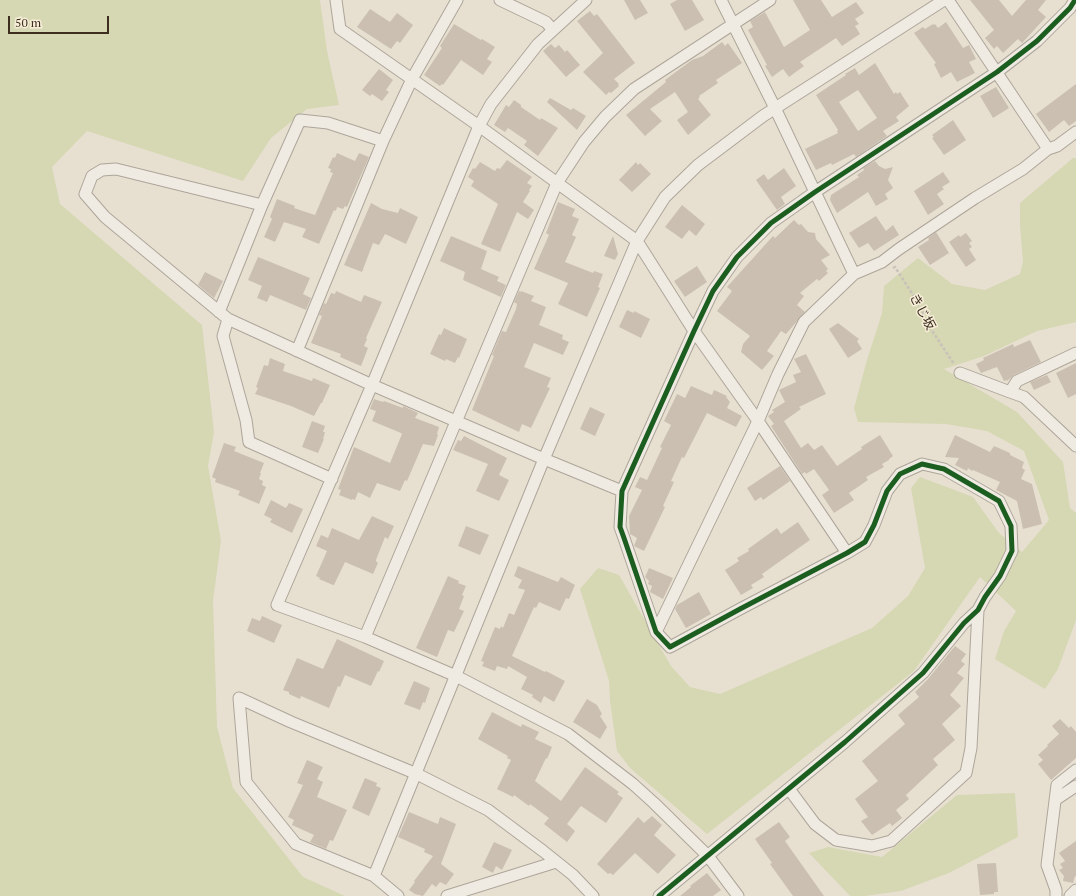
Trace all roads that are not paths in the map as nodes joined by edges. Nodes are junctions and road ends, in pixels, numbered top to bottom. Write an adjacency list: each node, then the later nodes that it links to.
1 (336, 0): 13 (street)
2 (457, 0): 13 (street)
3 (500, 0): 11 (street)
4 (586, 0): 11 (street)
5 (721, 0): 10 (street)
6 (770, 0): 10 (street)
7 (944, 0): 14 (street)
8 (948, 0): 12 (street)
9 (1075, 0): 12 (street)
10 (733, 25): 14 (street); 19 (street)
11 (553, 30): 15 (street)
12 (997, 72): 18 (street); 20 (street)
13 (412, 79): 15 (street); 17 (street)
14 (775, 108): 20 (street); 22 (street)
15 (479, 126): 19 (street); 29 (street)
16 (1076, 132): 18 (street)
17 (383, 141): 21 (street); 26 (street)
18 (1048, 148): 23 (street)
19 (557, 183): 22 (street); 32 (street)
20 (815, 192): 23 (street); 25 (street)
21 (262, 205): 24 (street); 24 (street)
22 (637, 241): 25 (street); 34 (street)
23 (854, 274): 31 (street)
24 (224, 316): 26 (street); 35 (street)
25 (694, 330): 31 (street); 36 (street)
26 (297, 351): 29 (street)
27 (1076, 353): 30 (street)
28 (960, 373): 30 (street)
29 (372, 385): 32 (street); 35 (street)
30 (1010, 392): 33 (street)
31 (758, 420): 37 (street); 39 (street)
32 (456, 421): 34 (street); 40 (street)
33 (1076, 446)
34 (544, 459): 36 (street); 41 (street)
35 (332, 479): 40 (street)
36 (622, 491): 39 (street)
37 (847, 552): 38 (street); 39 (street)
38 (978, 610): 45 (street); 45 (street)
39 (656, 632)
40 (365, 637): 41 (street)
41 (456, 676): 43 (street); 47 (street)
42 (1076, 770): 46 (street)
43 (417, 774): 48 (street); 49 (street); 49 (street)
44 (1076, 786): 46 (street)
45 (789, 789): 47 (street)
46 (1055, 800): 56 (street)
47 (708, 856): 54 (street); 55 (street)
48 (556, 862): 52 (street); 53 (street)
49 (374, 876): 51 (street)
50 (1076, 890): 57 (street)
51 (398, 896)
52 (447, 896)
53 (593, 896)
54 (659, 896)
55 (738, 896)
56 (1056, 896)
57 (1070, 896)

